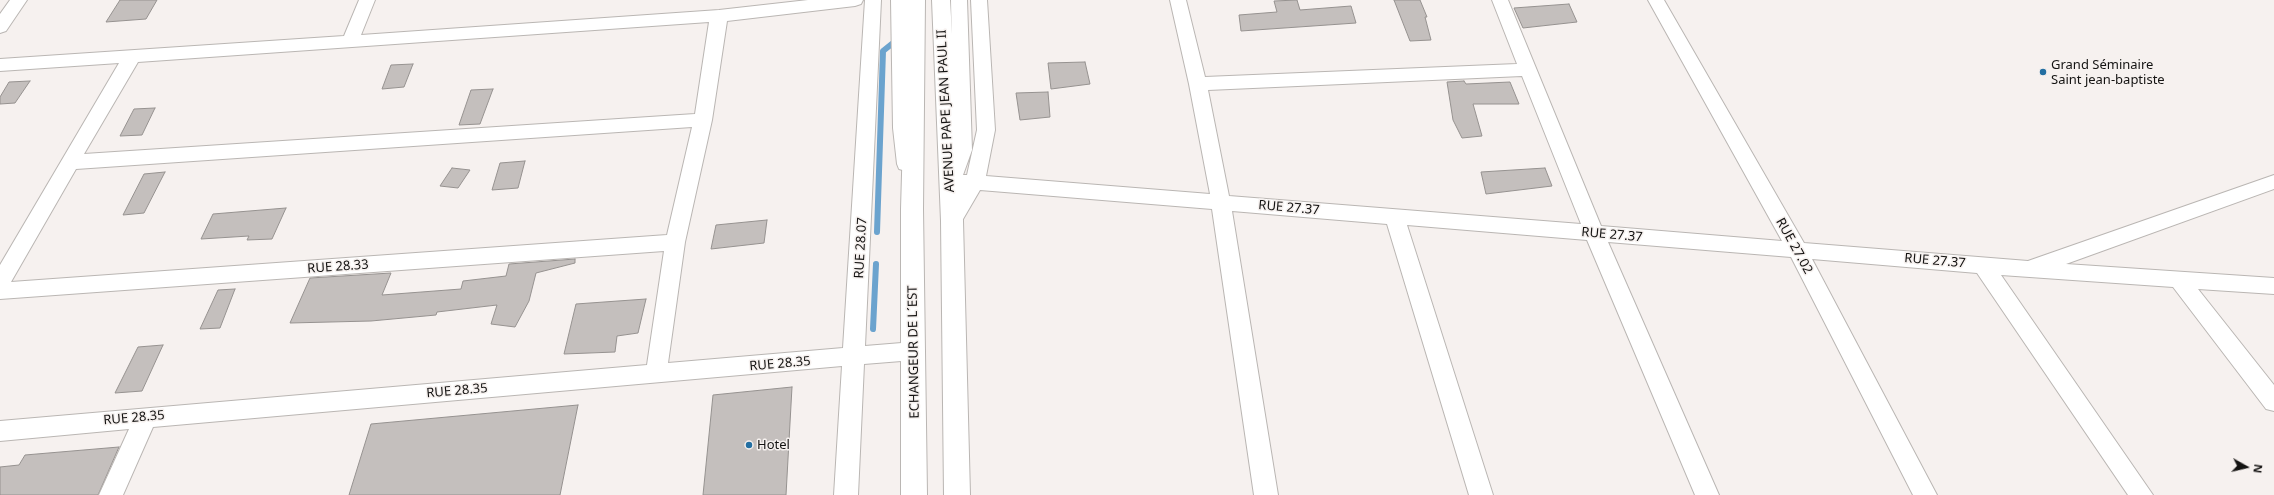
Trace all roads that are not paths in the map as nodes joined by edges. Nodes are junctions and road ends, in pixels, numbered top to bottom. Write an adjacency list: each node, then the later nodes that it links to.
1 (19, 0): 14 (street)
2 (367, 0): 15 (street)
3 (855, 0): 13 (street)
4 (873, 0): 39 (street, RUE 28.07)
5 (899, 0): 26 (street)
6 (916, 0): 26 (highway, AVENUE PAPE JEAN PAUL II)
7 (941, 0): 24 (highway, AVENUE PAPE JEAN PAUL II)
8 (959, 0): 24 (street)
9 (979, 0): 22 (street)
10 (1178, 0): 19 (street)
11 (1500, 0): 18 (street)
12 (1656, 0): 31 (street, RUE 27.02)
13 (719, 16): 15 (street); 20 (street)
14 (0, 27)
15 (350, 41): 16 (street)
16 (132, 56): 17 (street); 21 (street)
17 (0, 65)
18 (1527, 70): 19 (street); 29 (street)
19 (1198, 84): 25 (street)
20 (703, 120): 21 (street); 30 (street)
21 (70, 162): 35 (street)
22 (974, 182): 24 (street, RUE 27.37); 25 (street, RUE 27.37); 28 (street)
23 (2274, 182): 33 (street)
24 (950, 183): 28 (highway, AVENUE PAPE JEAN PAUL II)
25 (1221, 203): 27 (street, RUE 27.37); 52 (street)
26 (912, 209): 38 (highway, ECHANGEUR DE L´EST)
27 (1395, 217): 29 (street, RUE 27.37); 53 (street)
28 (952, 221): 42 (highway)
29 (1594, 233): 31 (street, RUE 27.37); 54 (street)
30 (675, 242): 37 (street, RUE 28.33); 40 (street)
31 (1797, 249): 32 (street, RUE 27.37); 55 (street, RUE 27.02)
32 (1983, 265): 33 (street, RUE 27.37); 56 (street)
33 (2028, 269): 34 (street, RUE 27.37)
34 (2180, 280): 36 (street, RUE 27.37); 41 (street)
35 (0, 283)
36 (2274, 286)
37 (0, 291)
38 (914, 351): 39 (street, RUE 28.35); 45 (highway, ECHANGEUR DE L´EST)
39 (855, 357): 40 (street, RUE 28.35); 47 (street, RUE 28.07)
40 (656, 375): 43 (street, RUE 28.35)
41 (2274, 402)
42 (955, 404): 50 (highway); 51 (highway)
43 (146, 417): 44 (street, RUE 28.35); 46 (street)
44 (0, 431)
45 (915, 446): 48 (highway); 49 (highway, ECHANGEUR DE L´EST)
46 (111, 495)
47 (846, 495)
48 (909, 495)
49 (914, 495)
50 (957, 495)
51 (965, 495)
52 (1266, 495)
53 (1481, 495)
54 (1706, 495)
55 (1925, 495)
56 (2140, 495)

